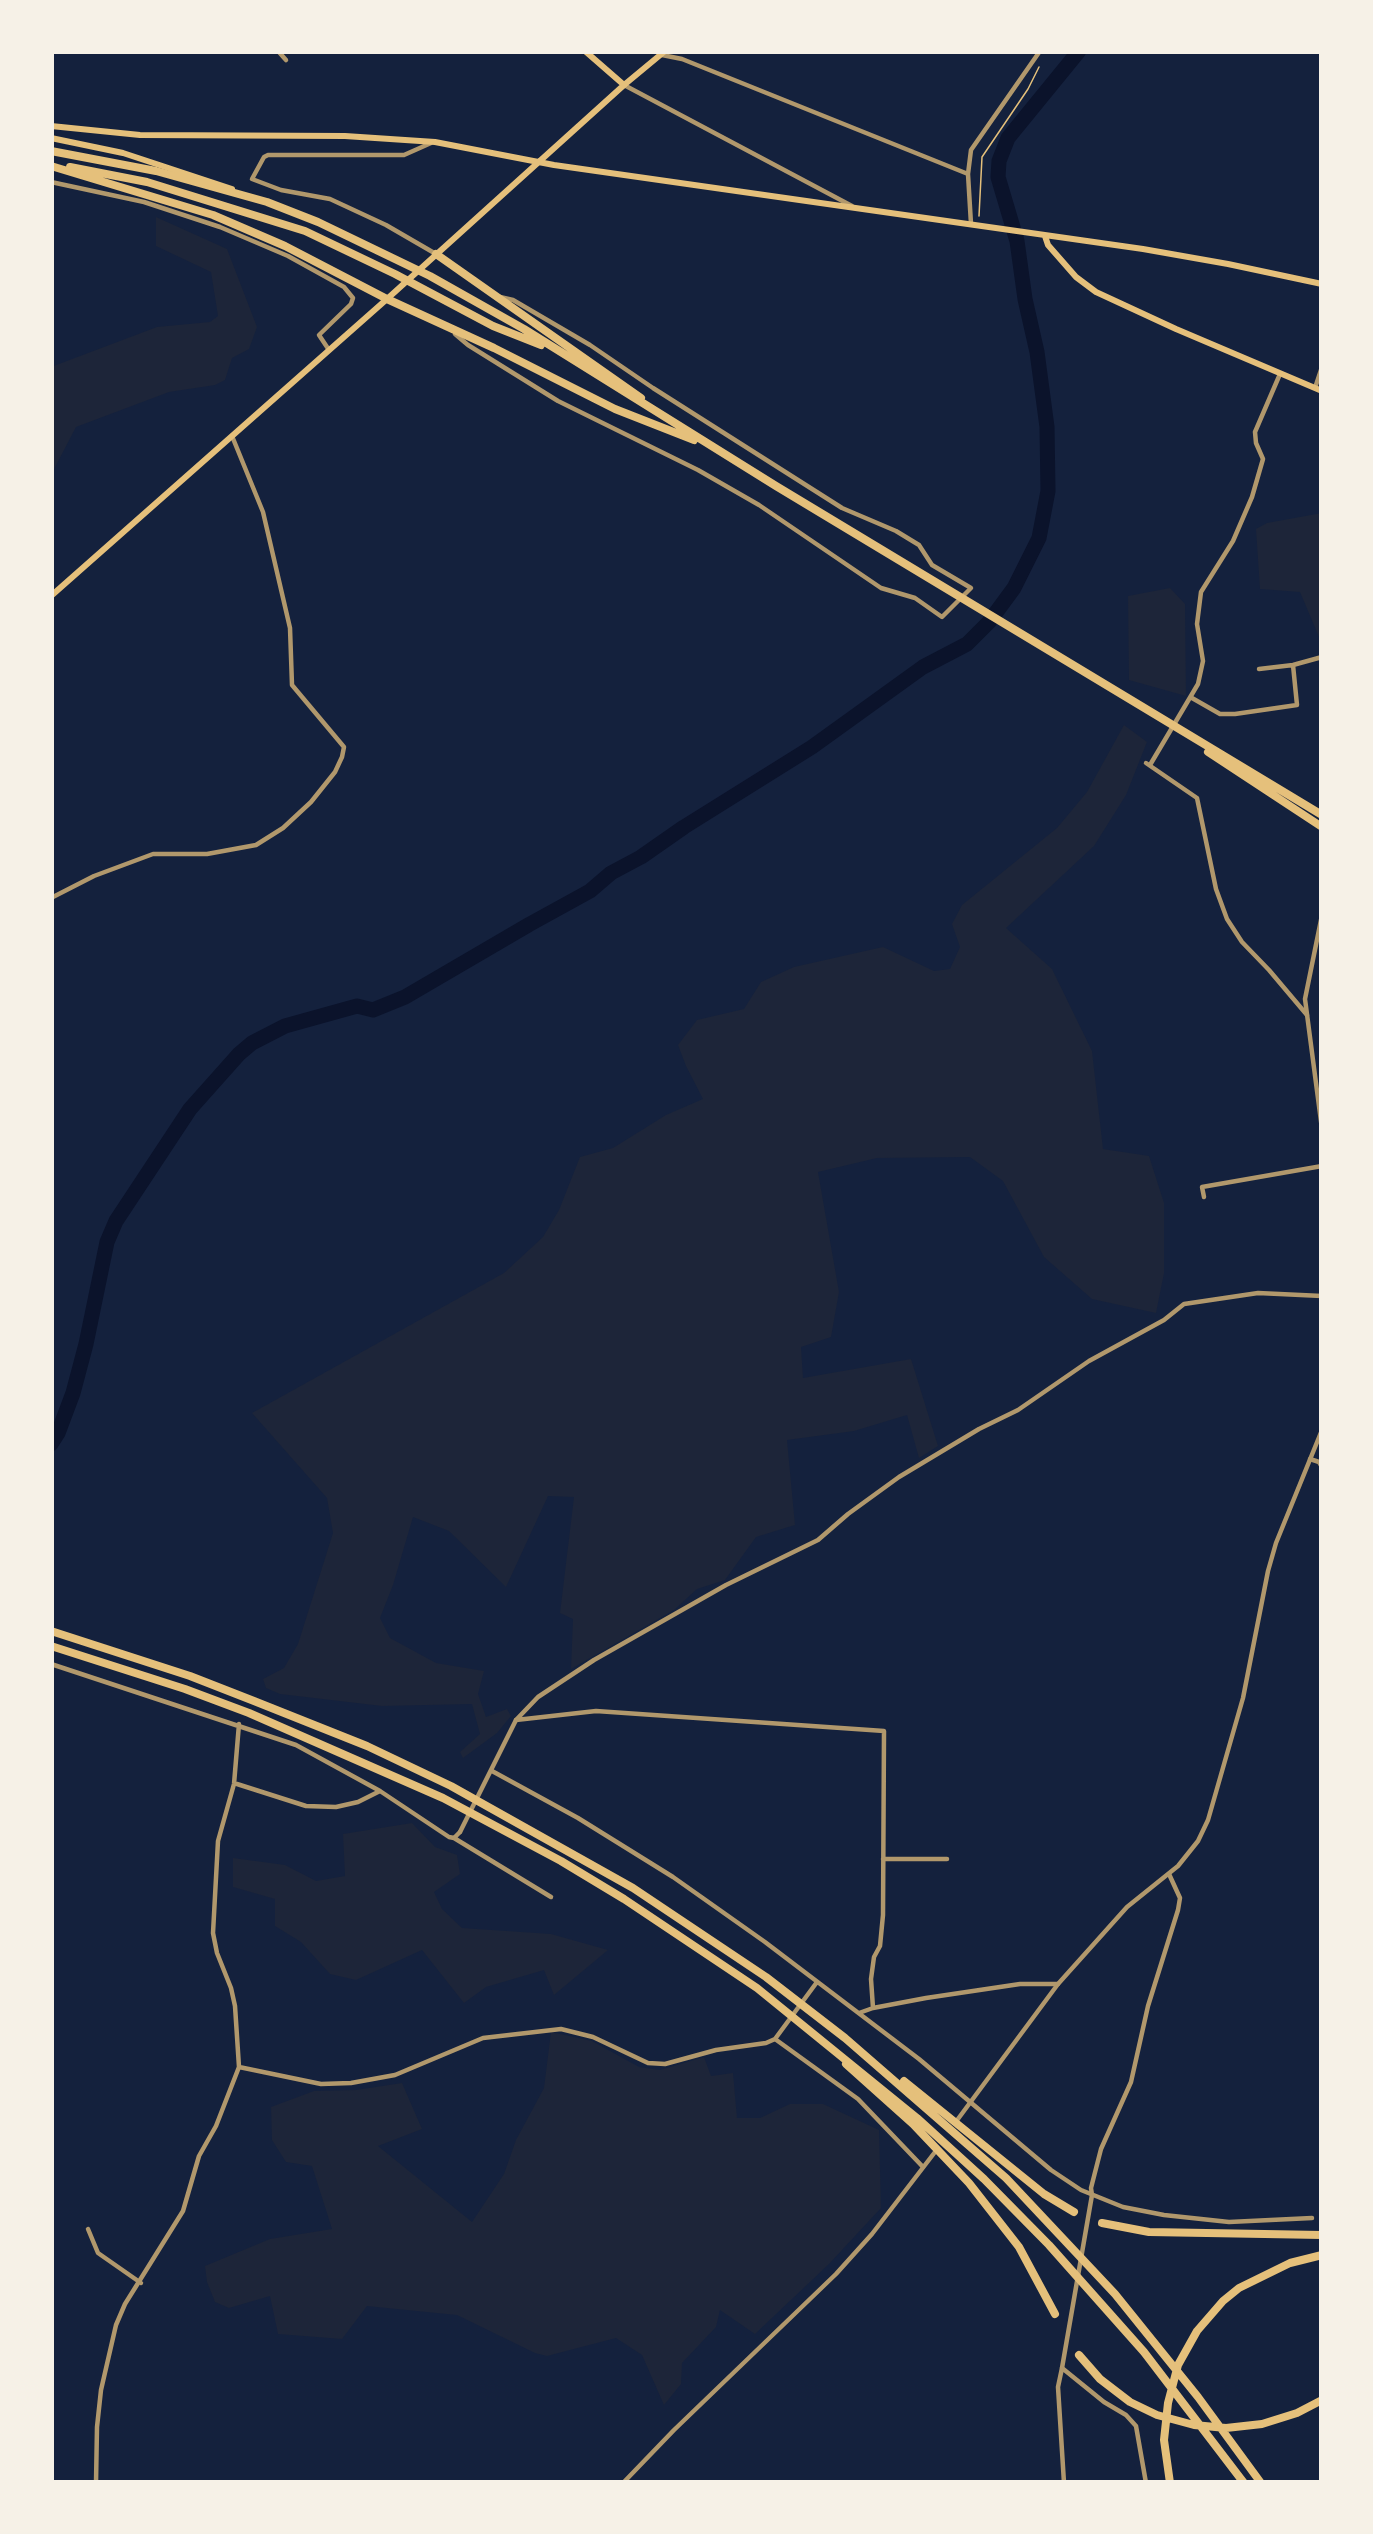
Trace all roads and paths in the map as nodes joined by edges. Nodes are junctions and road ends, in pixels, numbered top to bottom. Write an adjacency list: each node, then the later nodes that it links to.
1 (278, 51): 5 (street)
2 (585, 51): 7 (main road)
3 (1040, 51): 14 (street)
4 (663, 53): 7 (main road); 14 (street)
5 (286, 60)
6 (1039, 67): 20 (path)
7 (624, 86): 12 (main road); 16 (street)
8 (51, 126): 10 (main road)
9 (51, 138): 17 (main road)
10 (434, 142): 12 (main road); 22 (street)
11 (51, 151): 17 (highway)
12 (537, 161): 18 (main road); 22 (main road)
13 (51, 165): 25 (highway); 28 (highway)
14 (968, 174): 20 (street)
15 (51, 182): 27 (street)
16 (817, 186): 18 (street); 19 (street)
17 (267, 202): 28 (highway)
18 (812, 202): 19 (main road)
19 (858, 209): 20 (main road)
20 (979, 226): 21 (main road)
21 (1046, 236): 23 (main road); 30 (main road)
22 (436, 254): 24 (highway); 25 (main road)
23 (1322, 284)
24 (494, 296): 26 (street); 33 (highway)
25 (387, 299): 26 (highway); 27 (main road)
26 (444, 325): 33 (highway)
27 (329, 350): 32 (main road)
28 (554, 350): 33 (highway)
29 (1322, 367): 31 (street)
30 (1280, 374): 31 (main road); 38 (street)
31 (1319, 390)
32 (232, 436): 34 (main road); 42 (street)
33 (717, 450): 39 (highway)
34 (51, 596)
35 (1322, 657): 36 (street)
36 (1292, 665): 37 (street); 38 (street)
37 (1259, 669)
38 (1190, 701): 44 (street)
39 (1180, 730): 40 (highway); 41 (highway)
40 (1322, 815)
41 (1322, 827)
42 (51, 898)
43 (1322, 914): 44 (street)
44 (1307, 1016): 45 (street)
45 (1322, 1129)
46 (1322, 1166): 47 (street)
47 (1204, 1197)
48 (1322, 1296): 55 (street)
49 (1322, 1433): 50 (street)
50 (1310, 1459): 51 (street); 63 (street)
51 (1322, 1467)
52 (51, 1631): 71 (highway)
53 (51, 1646): 69 (highway)
54 (51, 1664): 56 (street)
55 (516, 1720): 57 (street); 61 (street)
56 (239, 1724): 58 (street); 59 (street)
57 (490, 1770): 60 (street); 65 (street)
58 (234, 1784): 59 (street); 72 (street)
59 (380, 1791): 60 (street)
60 (454, 1838): 64 (street)
61 (883, 1858): 62 (street); 67 (street)
62 (947, 1859)
63 (1169, 1874): 66 (street); 75 (street)
64 (551, 1898)
65 (816, 1984): 68 (street); 70 (street)
66 (1058, 1984): 67 (street); 73 (street)
67 (872, 2008): 68 (street)
68 (860, 2013): 73 (street)
69 (806, 2025): 83 (highway); 92 (highway)
70 (776, 2037): 72 (street); 74 (street)
71 (845, 2038): 76 (highway); 93 (highway)
72 (239, 2067): 82 (street)
73 (969, 2104): 74 (street); 75 (street)
74 (923, 2167): 88 (street)
75 (1092, 2195): 77 (street); 85 (street)
76 (1074, 2212)
77 (1312, 2218)
78 (1102, 2223): 80 (highway)
79 (88, 2230): 82 (street)
80 (1322, 2236)
81 (1322, 2255): 91 (highway)
82 (141, 2284): 87 (street)
83 (1055, 2314)
84 (1079, 2355): 86 (highway)
85 (1062, 2368): 89 (street); 90 (street)
86 (1322, 2400)
87 (96, 2483)
88 (623, 2483)
89 (1064, 2483)
90 (1146, 2483)
91 (1170, 2483)
92 (1244, 2483)
93 (1261, 2483)

